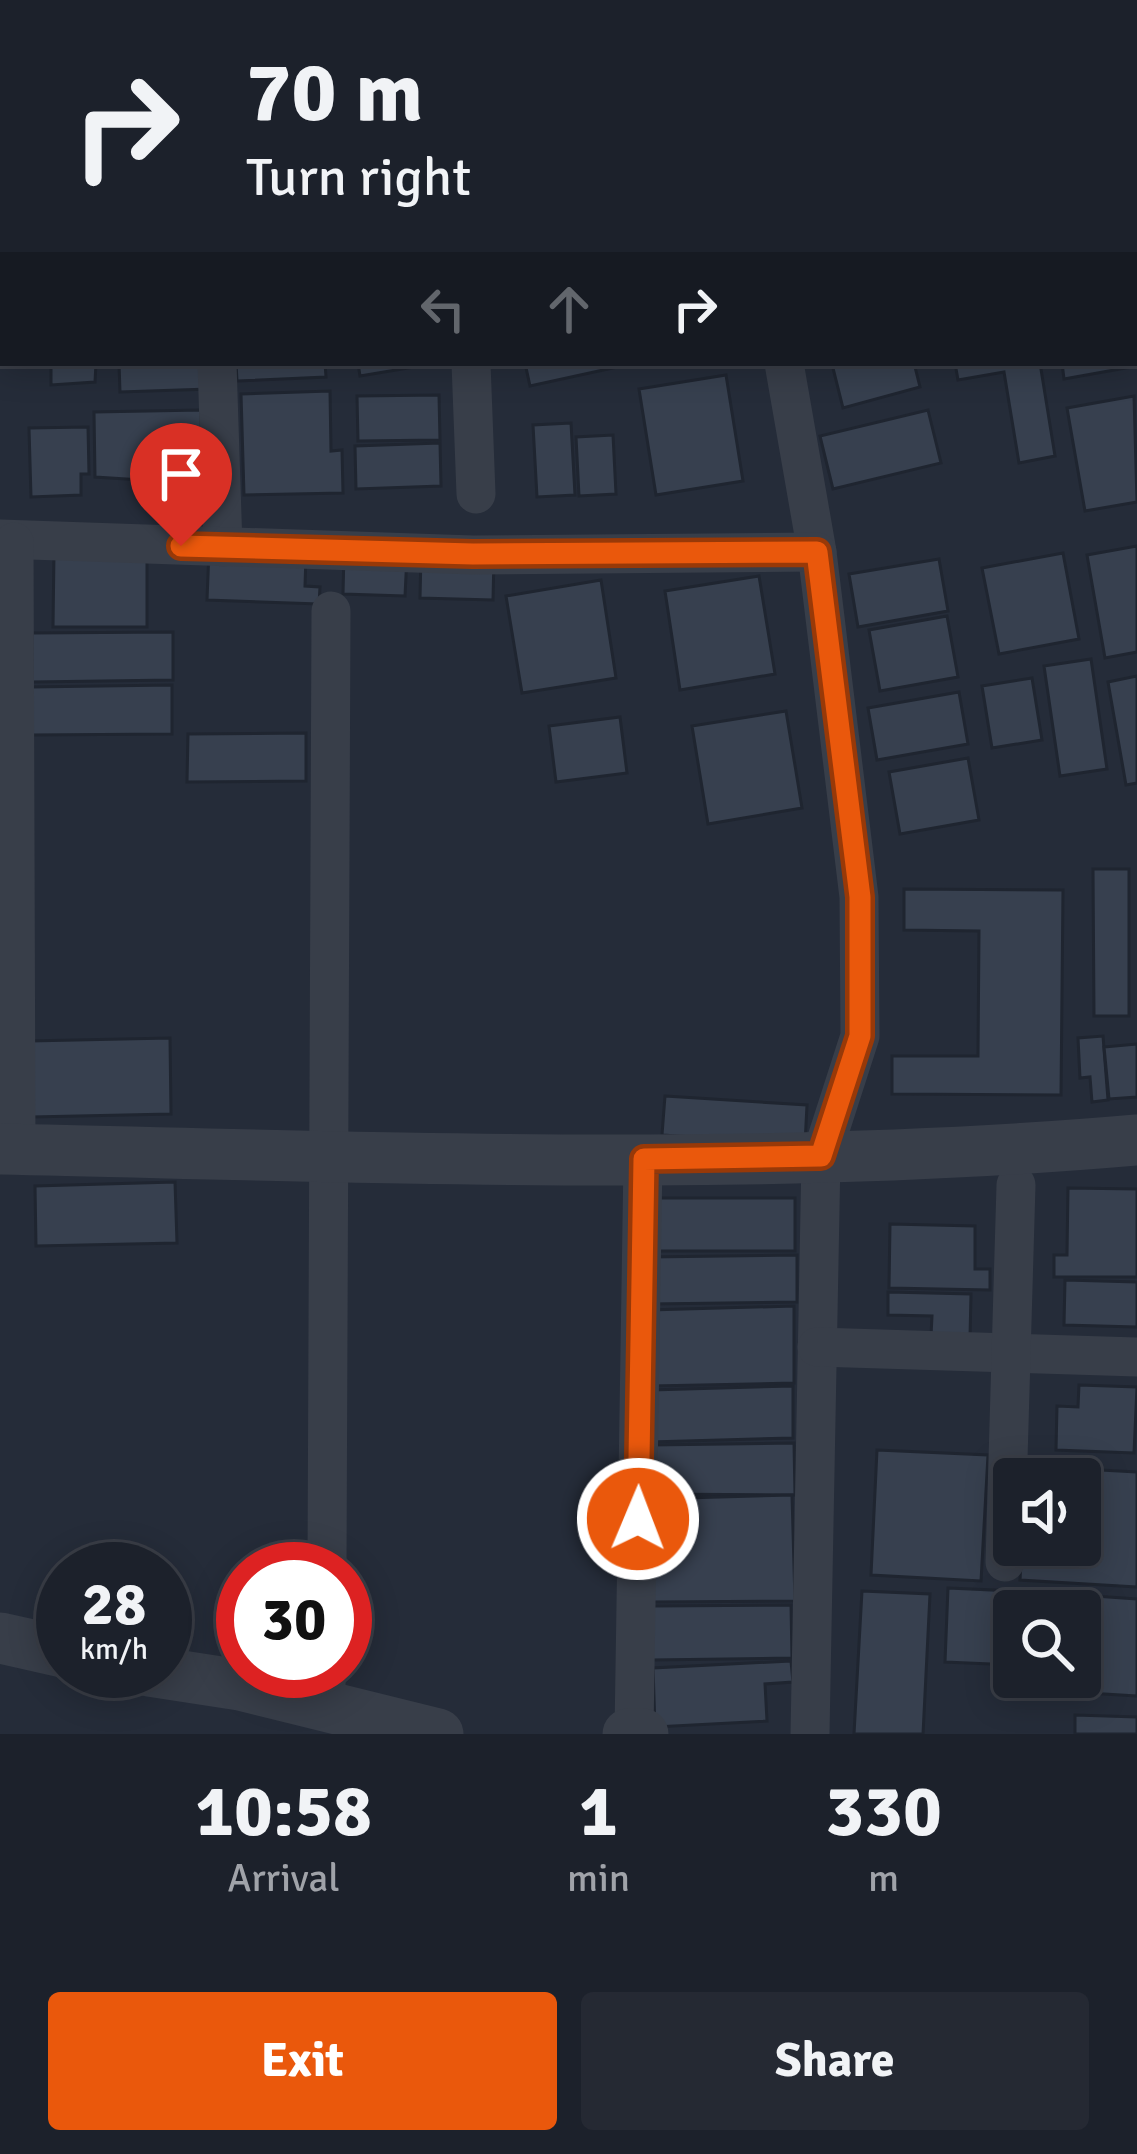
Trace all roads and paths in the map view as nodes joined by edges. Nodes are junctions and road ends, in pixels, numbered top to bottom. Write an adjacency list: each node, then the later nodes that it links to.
1 (217, 366): 6 (street)
2 (471, 366): 4 (street)
3 (785, 366): 7 (street)
4 (476, 494)
5 (7, 541): 6 (street); 10 (street)
6 (223, 547): 7 (street)
7 (817, 552): 12 (street)
8 (332, 611): 11 (street)
9 (1137, 1140): 12 (street)
10 (8, 1149): 11 (street)
11 (328, 1154): 13 (street); 19 (street)
12 (821, 1156): 13 (street); 15 (street)
13 (644, 1159): 23 (street)
14 (1016, 1185): 16 (street)
15 (817, 1347): 16 (street); 25 (street)
16 (1015, 1354): 17 (street); 18 (street)
17 (1137, 1357)
18 (1010, 1458)
19 (327, 1542)
20 (0, 1638): 21 (street)
21 (36, 1646)
22 (346, 1698): 24 (street)
23 (635, 1733)
24 (438, 1734)
25 (810, 1734)

